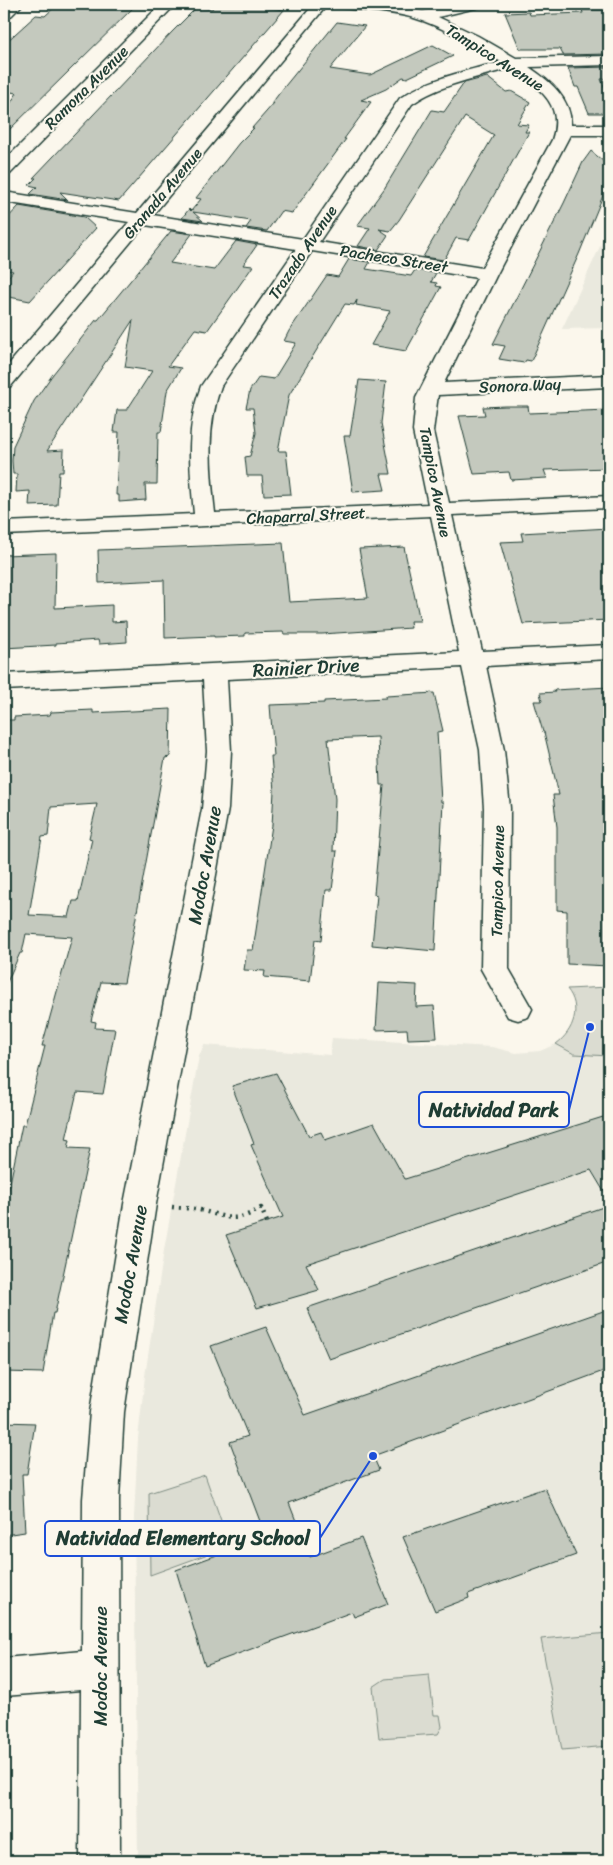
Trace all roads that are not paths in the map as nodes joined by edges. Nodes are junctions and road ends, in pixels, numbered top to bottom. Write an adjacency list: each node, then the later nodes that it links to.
1 (16, 4): 6 (street)
2 (168, 4): 12 (street, Ramona Avenue)
3 (321, 4): 14 (street, Granada Avenue)
4 (344, 4): 7 (street, Tampico Avenue)
5 (475, 4): 7 (street)
6 (4, 15)
7 (422, 16): 9 (street, Tampico Avenue)
8 (609, 60): 9 (street, Trazado Avenue)
9 (513, 63): 10 (street, Tampico Avenue); 15 (street, Trazado Avenue)
10 (564, 130): 11 (street); 16 (street, Tampico Avenue)
11 (609, 130)
12 (4, 170)
13 (4, 197): 14 (street, Pacheco Street)
14 (141, 218): 15 (street, Pacheco Street); 18 (street, Granada Avenue)
15 (308, 244): 16 (street, Pacheco Street); 22 (street, Trazado Avenue)
16 (488, 274): 19 (street, Tampico Avenue)
17 (609, 381): 19 (street, Sonora Way)
18 (4, 382)
19 (431, 389): 21 (street, Tampico Avenue)
20 (609, 502): 21 (street, Chaparral Street)
21 (440, 510): 22 (street, Chaparral Street); 25 (street, Tampico Avenue)
22 (205, 520): 23 (street, Chaparral Street)
23 (4, 529)
24 (609, 652): 25 (street, Rainier Drive)
25 (474, 659): 26 (street, Rainier Drive); 28 (street, Tampico Avenue)
26 (215, 672): 27 (street, Rainier Drive); 29 (street, Modoc Avenue)
27 (4, 682)
28 (518, 1009)
29 (99, 1669): 30 (street); 31 (street, Modoc Avenue)
30 (4, 1677)
31 (100, 1861)

